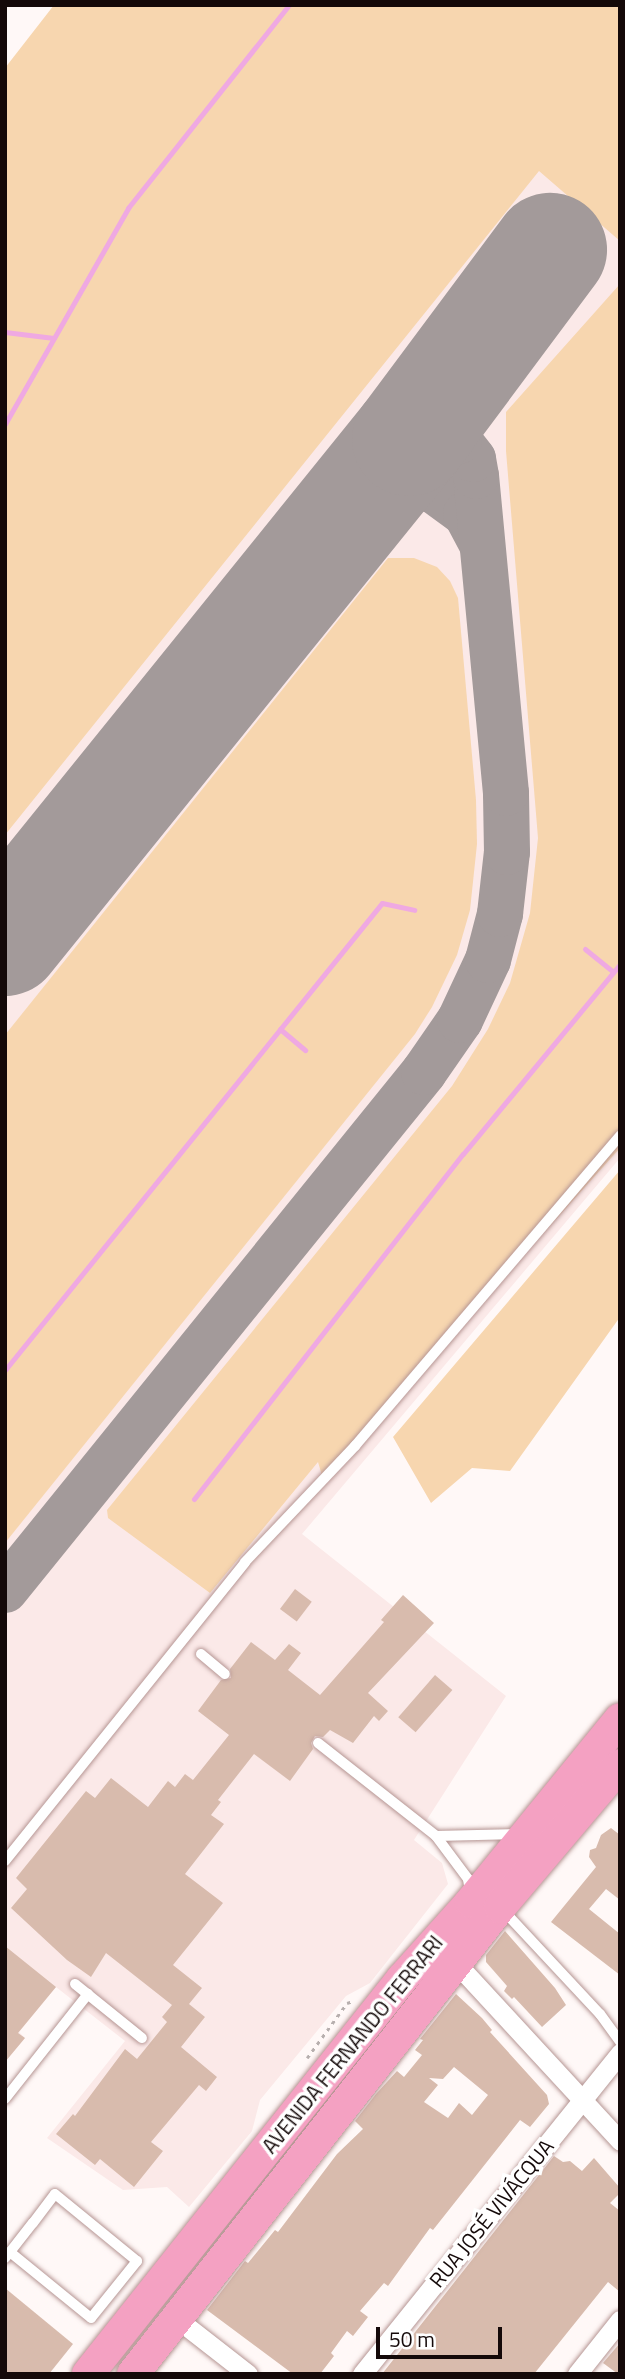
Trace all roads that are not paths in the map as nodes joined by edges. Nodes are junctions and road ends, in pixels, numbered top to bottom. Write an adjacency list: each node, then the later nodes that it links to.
1 (620, 1136): 9 (lane)
2 (201, 1654): 3 (lane)
3 (225, 1674)
4 (620, 1719): 7 (main road, AVENIDA FERNANDO FERRARI)
5 (317, 1743): 8 (lane)
6 (620, 1765): 10 (main road, AVENIDA FERNANDO FERRARI)
7 (526, 1834): 8 (lane); 10 (main road, AVENIDA FERNANDO FERRARI)
8 (436, 1836): 10 (lane)
9 (5, 1861)
10 (485, 1904): 11 (main road); 15 (lane); 23 (main road, AVENIDA FERNANDO FERRARI)
11 (456, 1963): 18 (street); 21 (main road, AVENIDA FERNANDO FERRARI)
12 (75, 1984): 13 (lane)
13 (88, 1994): 14 (lane); 17 (lane)
14 (142, 2038)
15 (620, 2042)
16 (620, 2053): 18 (street, RUA JOSÉ VIVÁCQUA)
17 (5, 2099)
18 (583, 2099): 19 (street); 26 (street, RUA JOSÉ VIVÁCQUA)
19 (620, 2141)
20 (8, 2255): 20 (lane)
21 (176, 2318): 24 (main road, AVENIDA FERNANDO FERRARI); 25 (street)
22 (620, 2320): 27 (street)
23 (88, 2374)
24 (133, 2374)
25 (248, 2374)
26 (362, 2374)
27 (577, 2374)

